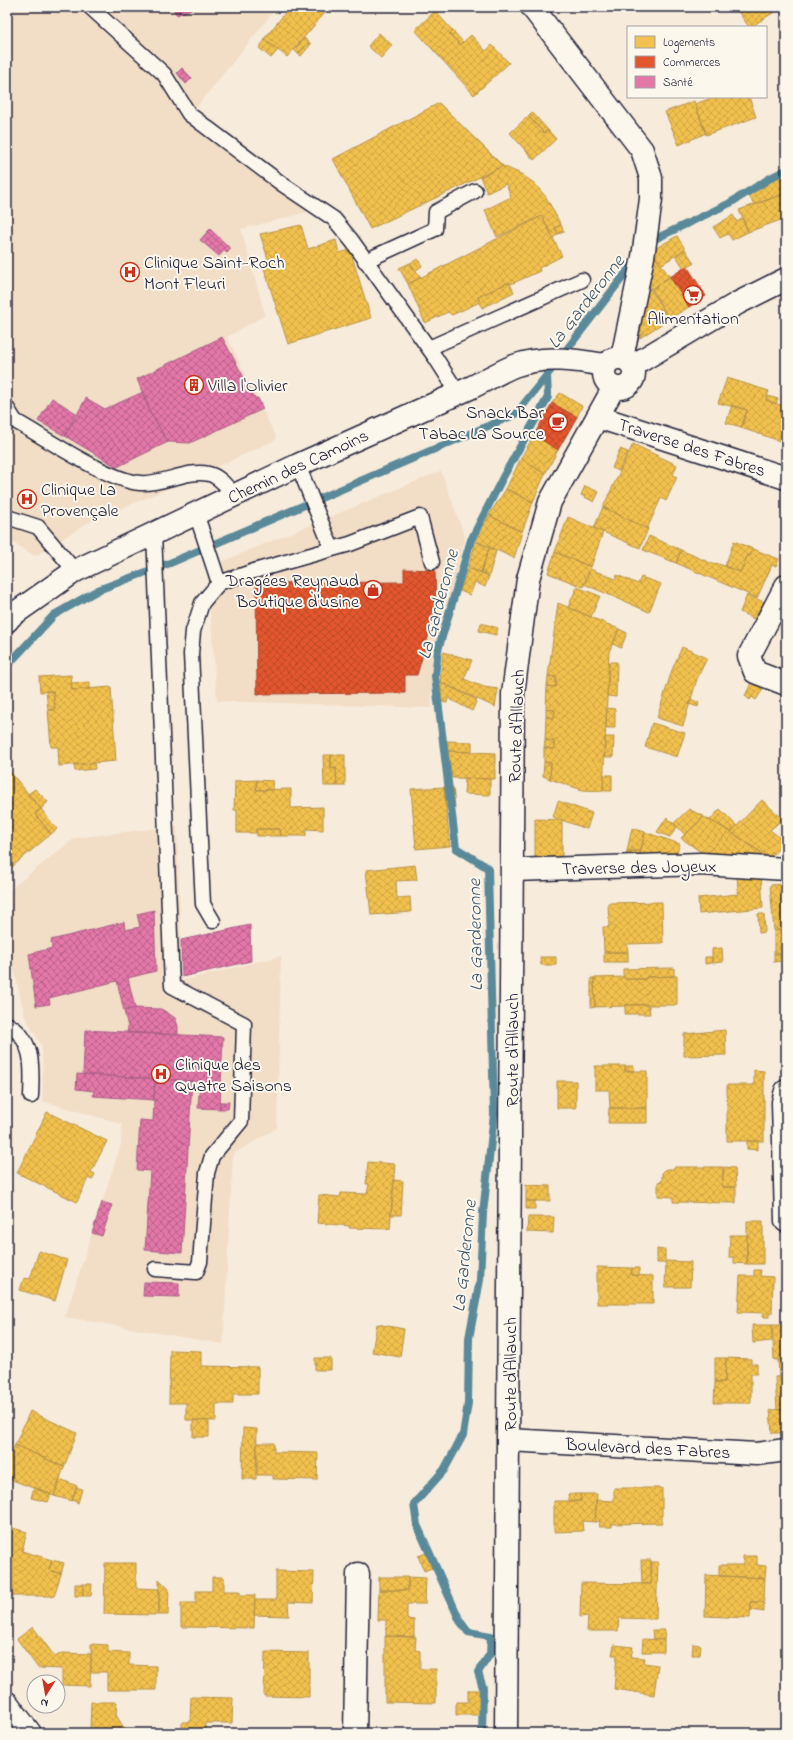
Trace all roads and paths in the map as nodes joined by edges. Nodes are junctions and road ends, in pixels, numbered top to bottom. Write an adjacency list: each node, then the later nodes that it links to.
1 (90, 7): 4 (lane)
2 (532, 7): 8 (street)
3 (475, 191): 4 (lane)
4 (365, 261): 7 (lane)
5 (786, 279): 8 (street)
6 (582, 280): 7 (lane)
7 (428, 348): 9 (lane)
8 (620, 363): 9 (street, Chemin des Camoins); 11 (street, Route d'Allauch)
9 (458, 393): 12 (street, Chemin des Camoins)
10 (7, 408): 14 (lane)
11 (598, 417): 13 (street, Traverse des Fabres); 26 (street, Route d'Allauch)
12 (298, 465): 14 (street, Chemin des Camoins); 18 (lane)
13 (786, 478)
14 (234, 495): 15 (street, Chemin des Camoins)
15 (196, 513): 17 (street, Chemin des Camoins); 21 (lane)
16 (7, 517): 20 (lane)
17 (154, 532): 20 (street, Chemin des Camoins); 32 (lane)
18 (332, 549): 19 (lane); 21 (lane)
19 (432, 562)
20 (75, 571): 23 (street, Chemin des Camoins)
21 (219, 583): 27 (lane)
22 (786, 586): 24 (street)
23 (7, 621)
24 (786, 684)
25 (786, 869): 26 (street, Traverse des Joyeux)
26 (513, 870): 33 (street, Route d'Allauch)
27 (213, 921)
28 (7, 1024): 30 (lane)
29 (786, 1091): 31 (street)
30 (31, 1096)
31 (786, 1221)
32 (155, 1269)
33 (509, 1440): 34 (street, Boulevard des Fabres); 39 (street, Route d'Allauch)
34 (786, 1450)
35 (358, 1574): 38 (street)
36 (7, 1703): 37 (street)
37 (30, 1733)
38 (355, 1733)
39 (506, 1733)

